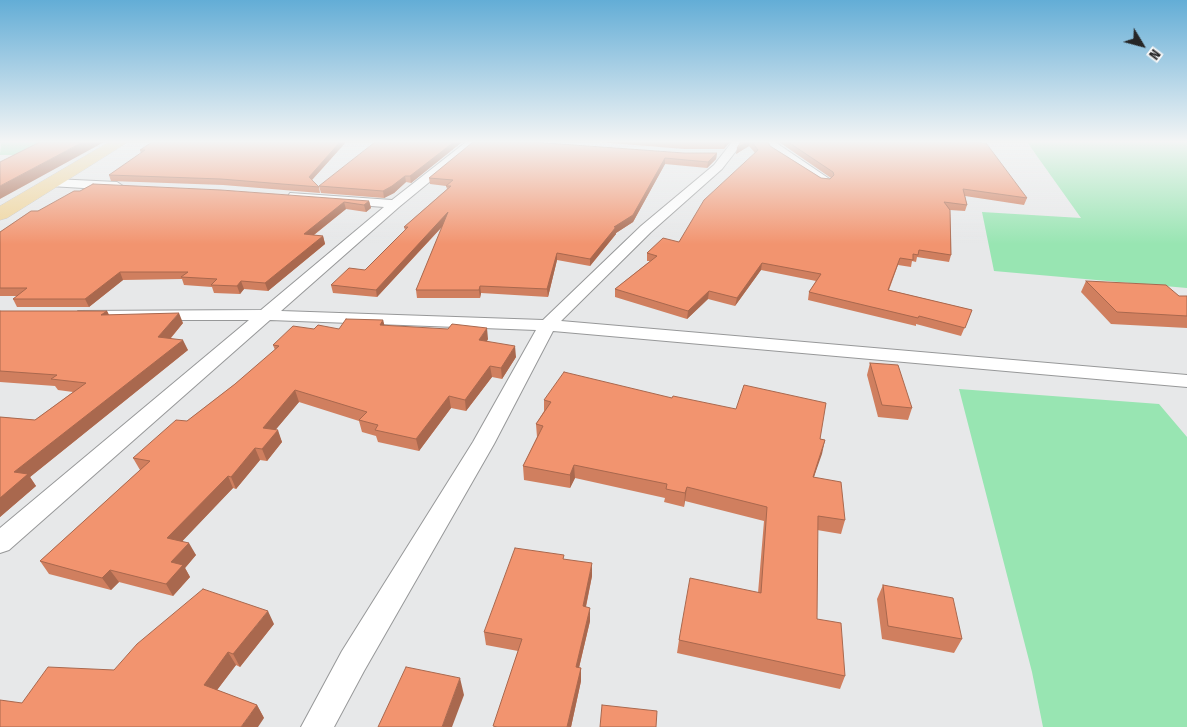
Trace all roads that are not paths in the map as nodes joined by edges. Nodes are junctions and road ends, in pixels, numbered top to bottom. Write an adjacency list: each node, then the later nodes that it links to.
1 (67, 176): 6 (main road)
2 (430, 176): 9 (street)
3 (708, 176): 13 (street)
4 (819, 176): 5 (street)
5 (825, 180)
6 (54, 184): 7 (street); 10 (main road)
7 (127, 187)
8 (278, 194): 9 (street)
9 (395, 204): 12 (street)
10 (0, 214)
11 (68, 314): 12 (street)
12 (264, 315): 13 (street); 15 (street)
13 (547, 325): 14 (street); 16 (street)
14 (1187, 381)
15 (0, 543)
16 (317, 727)

